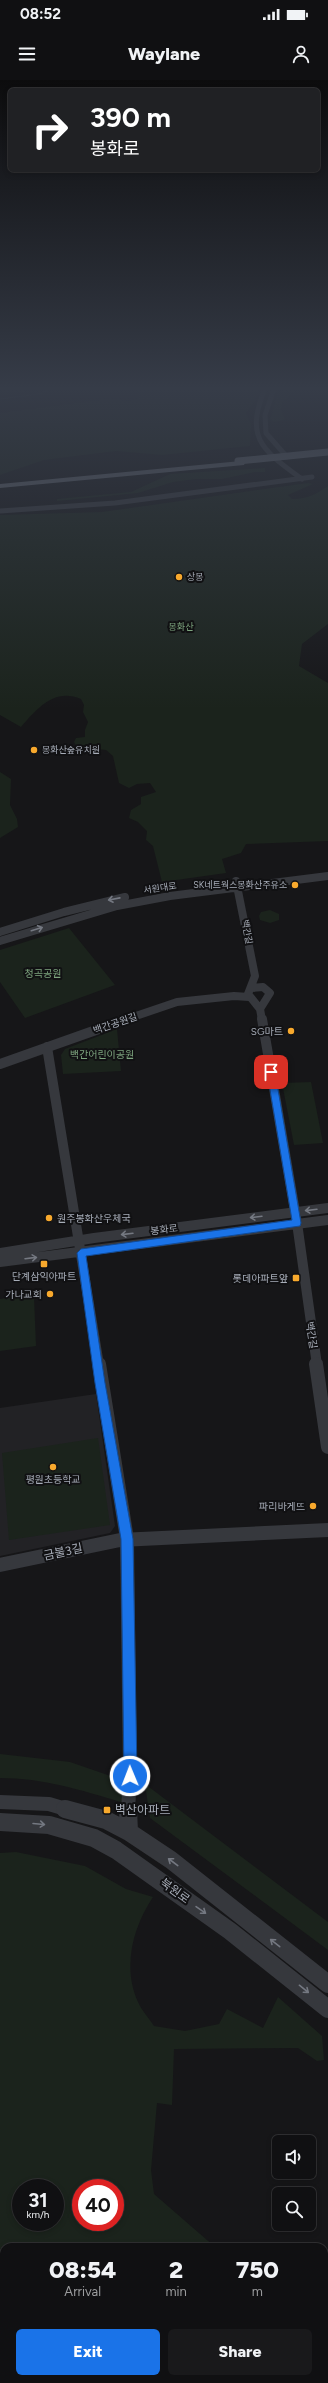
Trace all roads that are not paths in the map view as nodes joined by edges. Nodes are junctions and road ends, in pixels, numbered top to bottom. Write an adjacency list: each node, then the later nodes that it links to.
1 (154, 493): 3 (street)
2 (189, 493): 4 (street)
3 (0, 507)
4 (0, 511)
5 (328, 868): 7 (street, 서원대로)
6 (328, 876): 7 (street, 서원대로)
7 (237, 884): 8 (street, 서원대로, one-way to 8); 9 (street, 서원대로, one-way to 7); 10 (street, 백간길)
8 (0, 932)
9 (0, 940)
10 (254, 976): 11 (street); 12 (street)
11 (263, 987): 12 (street); 13 (street)
12 (250, 994): 13 (street); 14 (street); 15 (street, 백간공원길)
13 (267, 999): 14 (street)
14 (260, 1009): 18 (street, 백간길)
15 (47, 1047): 16 (street, 백간공원길); 20 (street)
16 (0, 1064)
17 (328, 1208): 18 (street, 봉화로, one-way to 18)
18 (296, 1218): 19 (street, 봉화로); 20 (street, 봉화로, one-way to 20); 22 (street, 봉화로); 24 (street, 백간길)
19 (328, 1220)
20 (78, 1235): 21 (street, 봉화로); 22 (street)
21 (0, 1253)
22 (82, 1257): 23 (street, 봉화로, one-way to 22); 26 (street)
23 (0, 1262)
24 (328, 1447)
25 (328, 1530): 26 (street, 금불3길)
26 (127, 1539): 27 (street, 금불3길); 30 (street)
27 (0, 1565)
28 (0, 1802): 30 (street, 북원로)
29 (0, 1822): 32 (street, 북원로, one-way to 32)
30 (129, 1832): 31 (street, 북원로, one-way to 30)
31 (328, 1984)
32 (328, 2009)

